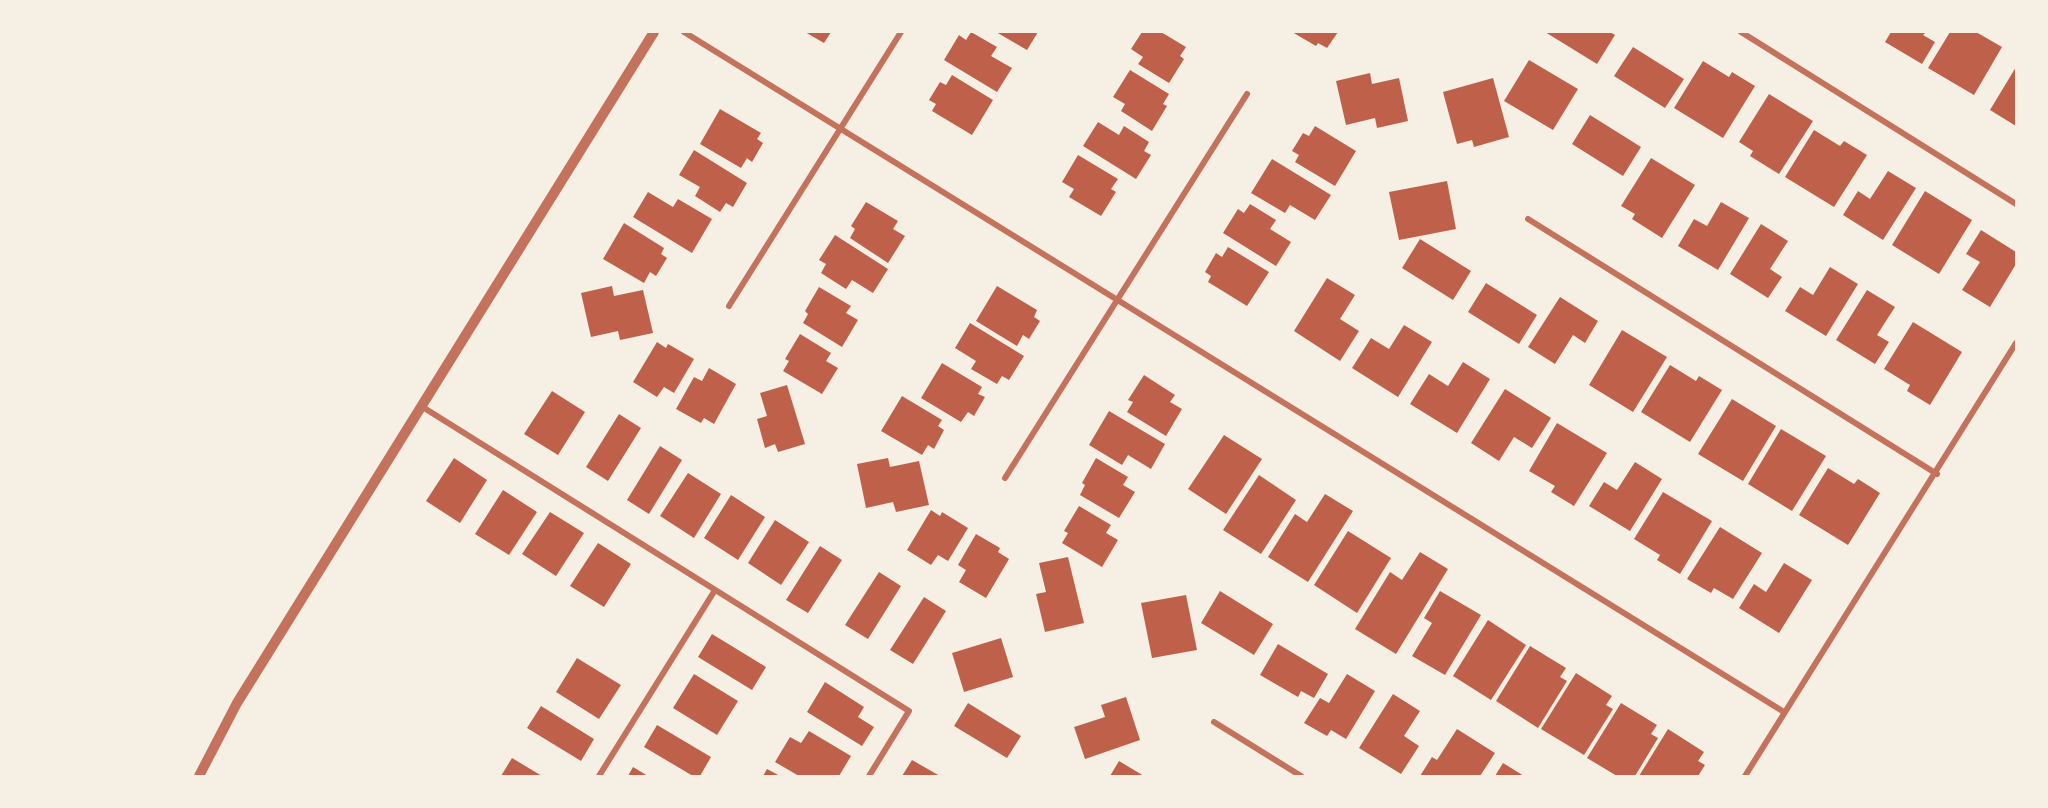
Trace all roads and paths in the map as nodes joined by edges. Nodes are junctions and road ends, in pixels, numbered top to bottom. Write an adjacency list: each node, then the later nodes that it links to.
1 (654, 32): 12 (street)
2 (684, 32): 6 (street)
3 (901, 32): 6 (street)
4 (1741, 32): 7 (street)
5 (1246, 94): 9 (street)
6 (840, 128): 9 (street); 10 (street)
7 (2016, 204)
8 (1528, 219): 13 (street)
9 (1117, 300): 14 (street); 16 (street)
10 (729, 306)
11 (2016, 343): 13 (street)
12 (422, 406): 15 (street); 18 (street)
13 (1937, 474): 16 (street)
14 (1005, 478)
15 (715, 590): 19 (street); 20 (street)
16 (1784, 712): 22 (street)
17 (1214, 722): 21 (street)
18 (199, 777)
19 (599, 777)
20 (868, 777)
21 (1301, 777)
22 (1745, 777)

